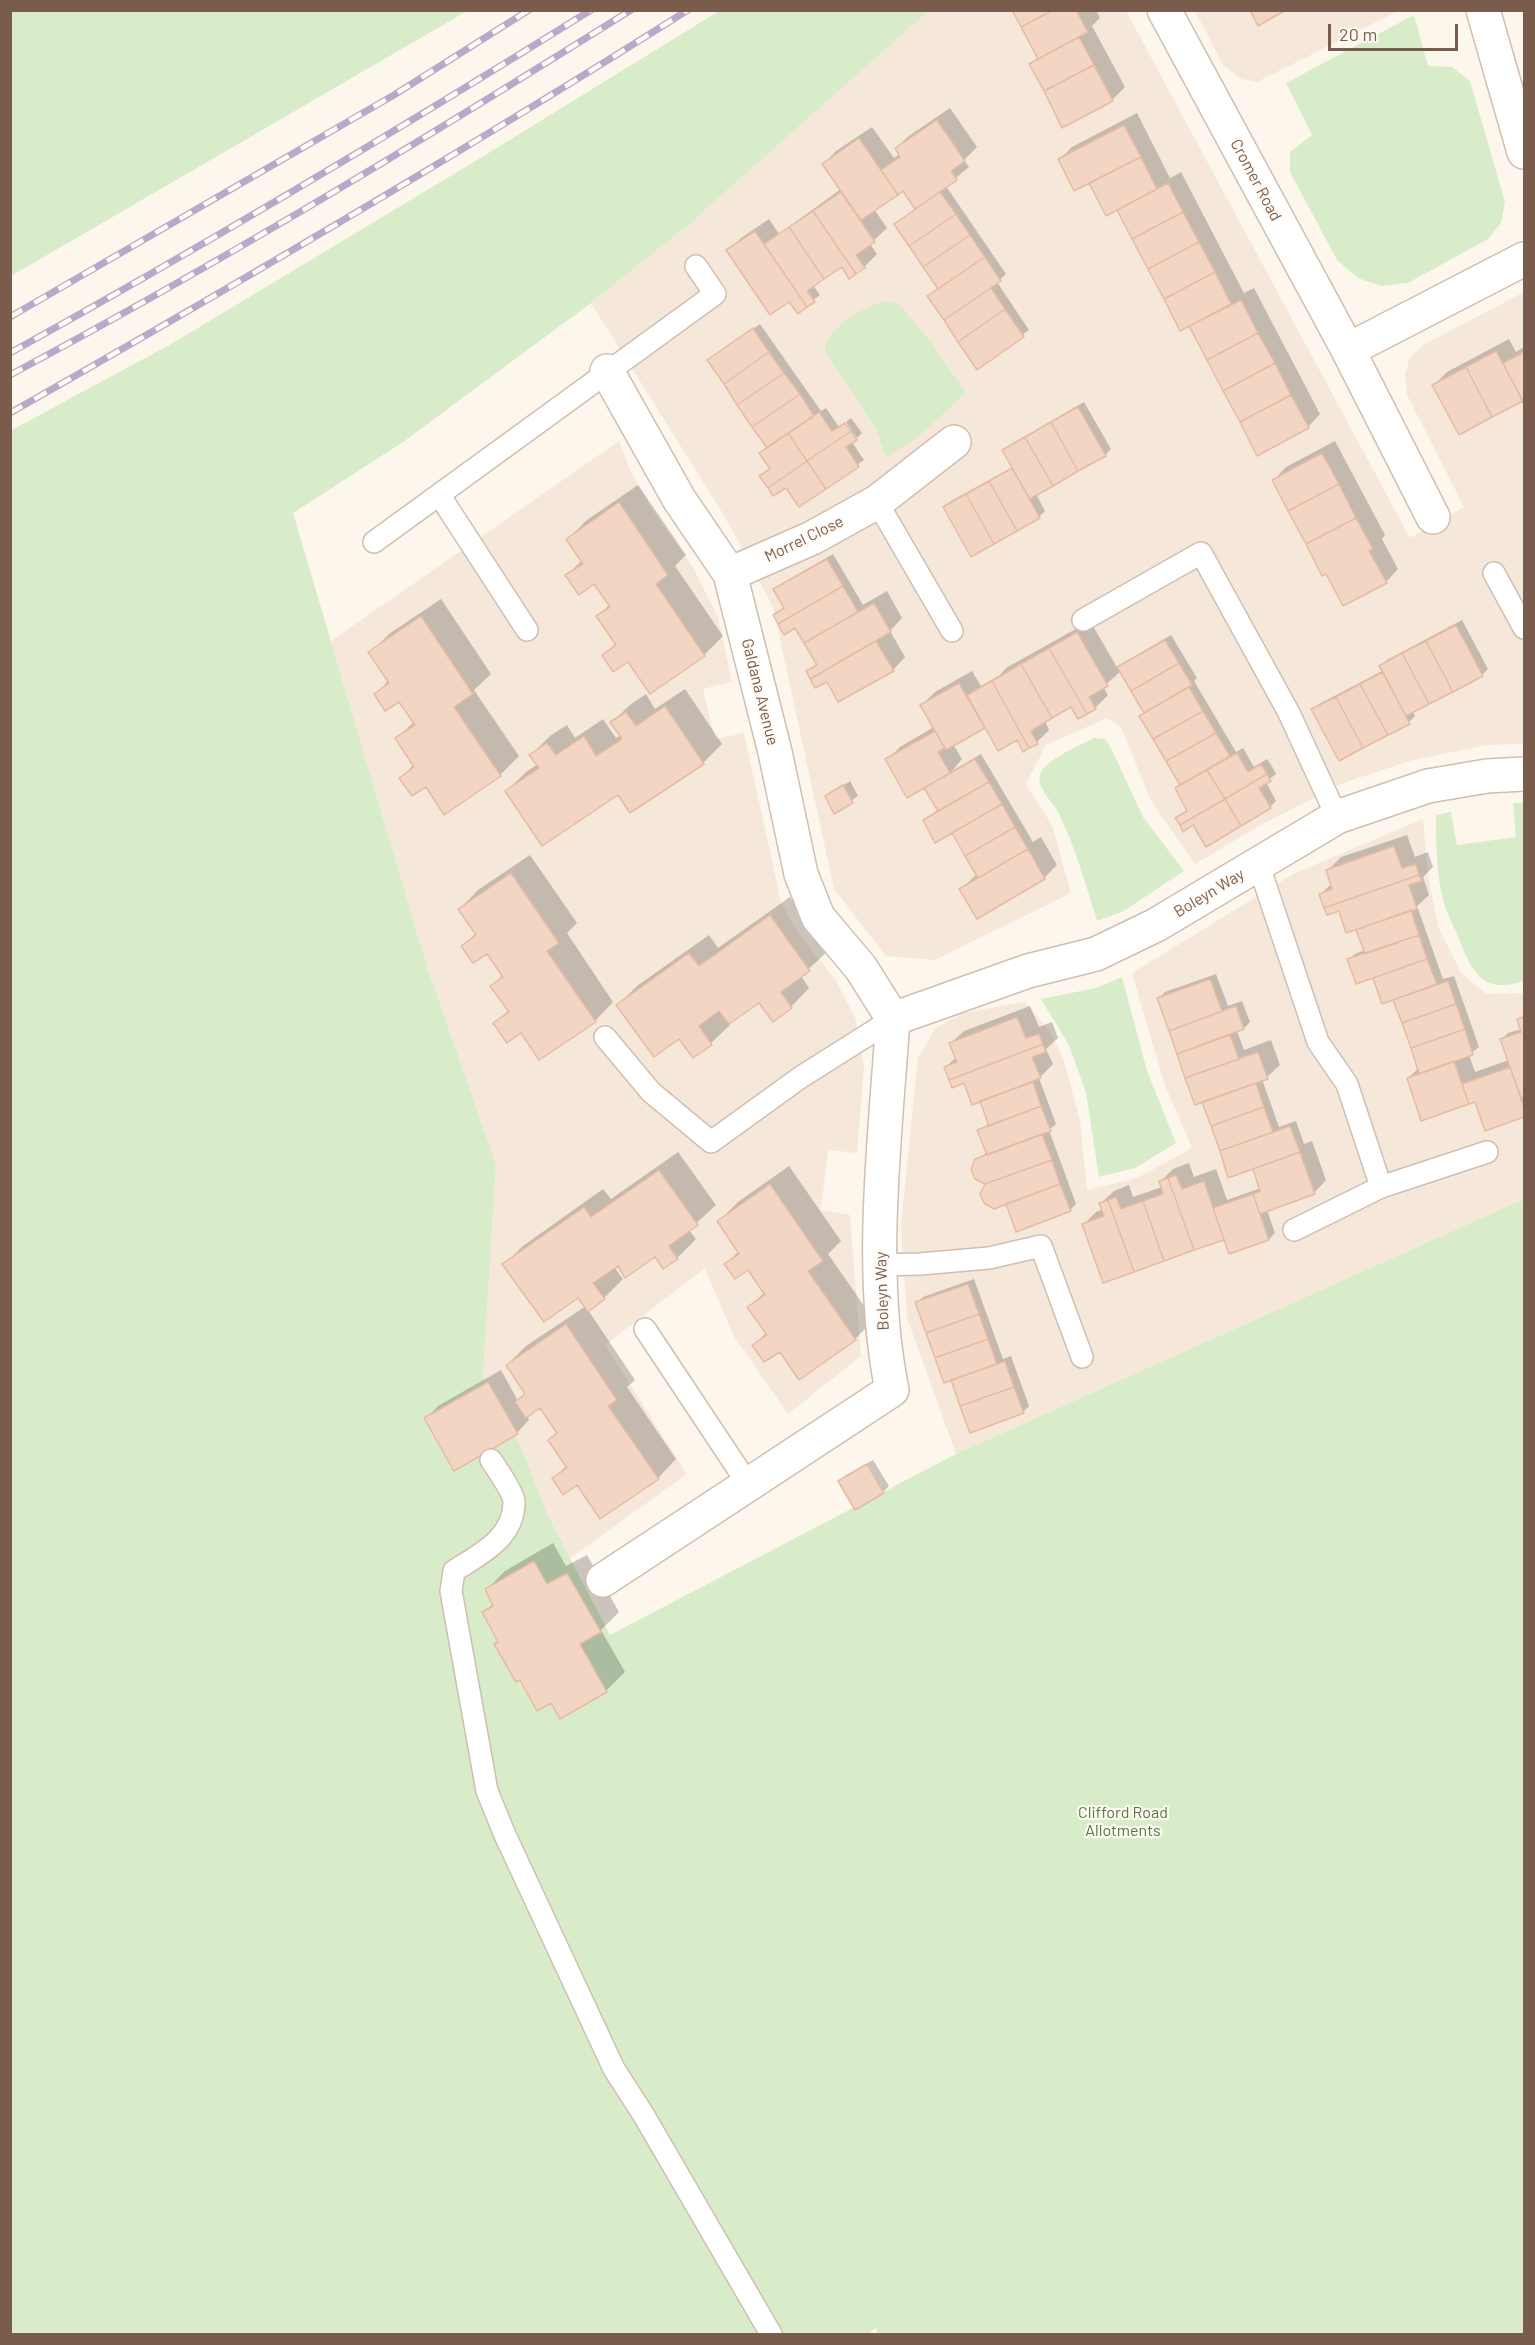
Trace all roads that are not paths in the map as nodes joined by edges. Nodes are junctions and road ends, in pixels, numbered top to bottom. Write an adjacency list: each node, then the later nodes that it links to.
1 (1164, 10): 6 (street, Cromer Road)
2 (1483, 10): 3 (street)
3 (1524, 152)
4 (1524, 259): 6 (street)
5 (696, 266): 7 (lane)
6 (1348, 350): 11 (street, Cromer Road)
7 (607, 370): 9 (lane); 14 (street, Galdana Avenue)
8 (954, 442): 10 (street, Morrel Close)
9 (440, 496): 12 (lane); 17 (lane)
10 (877, 502): 14 (street, Morrel Close); 18 (lane)
11 (1433, 517)
12 (374, 542)
13 (1494, 573): 16 (lane)
14 (730, 574): 22 (street, Galdana Avenue)
15 (1083, 620): 20 (lane)
16 (1524, 628)
17 (527, 630)
18 (952, 631)
19 (1524, 774): 20 (street, Boleyn Way)
20 (1337, 818): 21 (street, Boleyn Way)
21 (1258, 863): 22 (street, Boleyn Way); 25 (lane)
22 (892, 1019): 23 (lane, Boleyn Way); 27 (street, Boleyn Way)
23 (605, 1037)
24 (1487, 1152): 25 (lane)
25 (1381, 1187): 26 (lane)
26 (1294, 1230)
27 (880, 1264): 29 (lane); 31 (street, Boleyn Way)
28 (645, 1329): 31 (lane)
29 (1082, 1357)
30 (492, 1460): 33 (lane)
31 (748, 1484): 32 (street, Boleyn Way)
32 (603, 1580)
33 (771, 2334)

